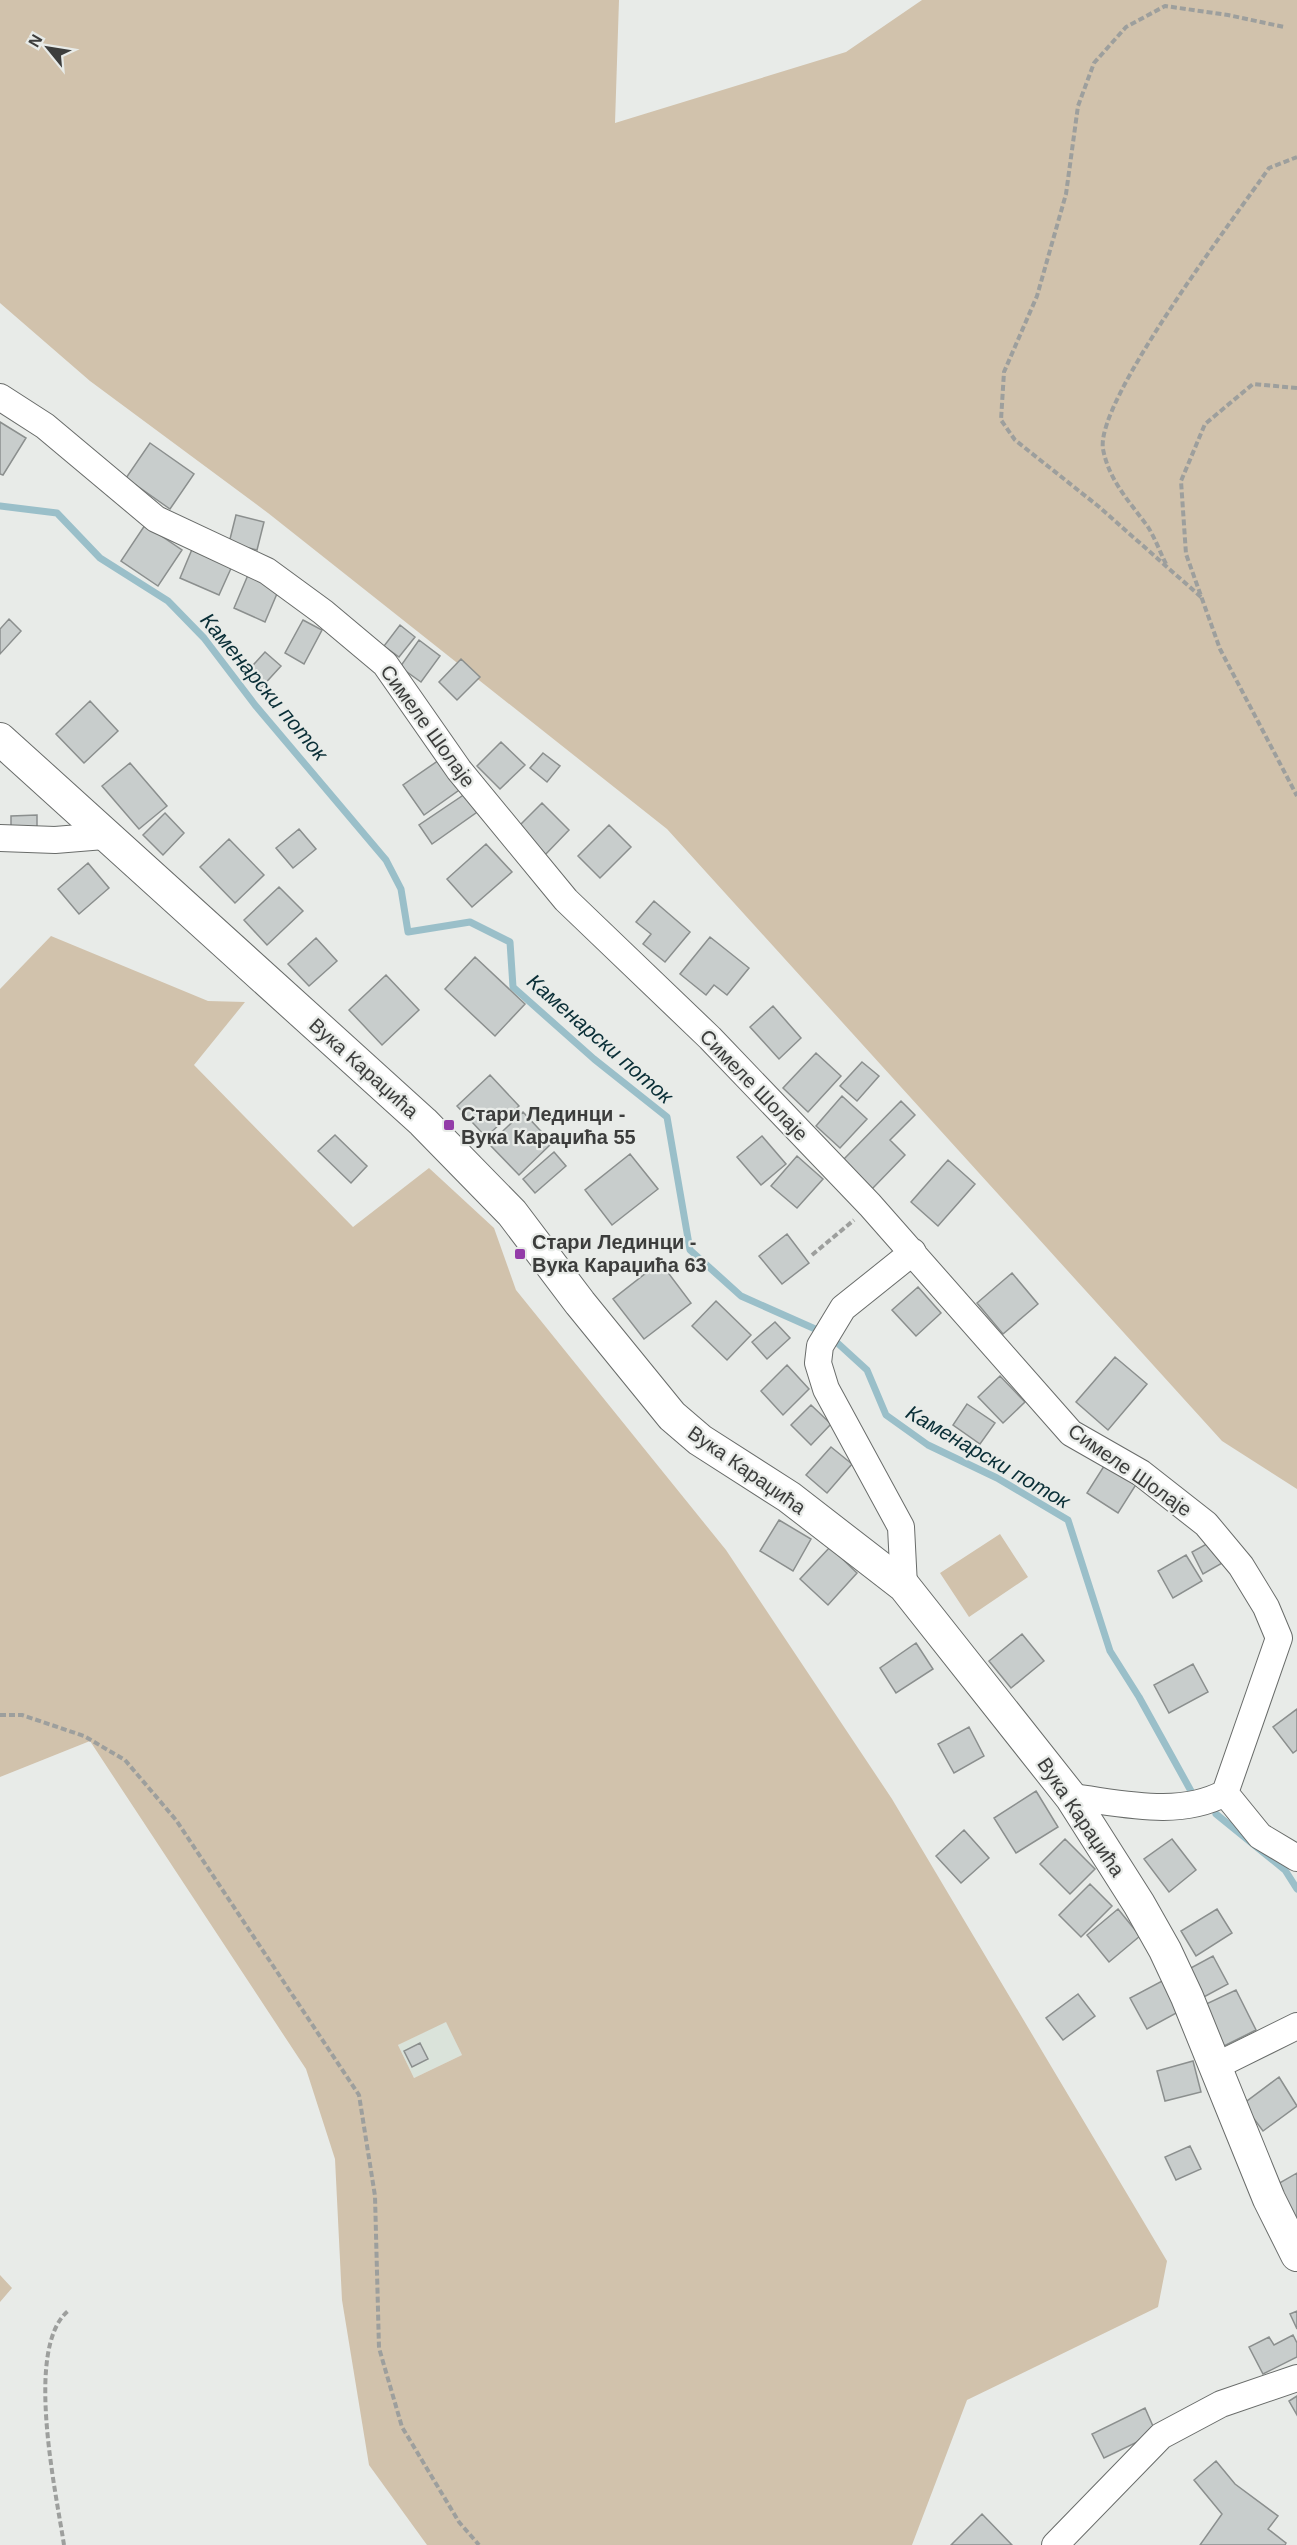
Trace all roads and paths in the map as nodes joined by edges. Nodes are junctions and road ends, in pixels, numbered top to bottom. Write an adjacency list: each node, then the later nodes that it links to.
1 (1284, 27): 5 (path)
2 (1297, 157): 5 (path)
3 (1297, 388): 6 (path)
4 (0, 397): 11 (street, Симеле Шолаје)
5 (1167, 567): 6 (path)
6 (1201, 597): 8 (path)
7 (0, 739): 9 (street, Вука Караџића)
8 (1297, 796)
9 (104, 836): 10 (street); 14 (street, Вука Караџића)
10 (0, 838)
11 (870, 1205): 12 (street, Симеле Шолаје); 13 (path)
12 (913, 1252): 14 (street); 15 (street, Симеле Шолаје)
13 (812, 1255)
14 (904, 1586): 18 (street, Вука Караџића)
15 (1288, 1635): 17 (street, Симеле Шолаје)
16 (0, 1715): 26 (path)
17 (1225, 1793): 18 (street); 19 (street)
18 (1071, 1797): 21 (street, Вука Караџића)
19 (1297, 1858)
20 (1297, 2026): 21 (street)
21 (1216, 2066): 22 (street, Вука Караџића)
22 (1297, 2255)
23 (68, 2311): 25 (path)
24 (1297, 2378): 27 (street)
25 (64, 2545)
26 (479, 2545)
27 (1055, 2545)

